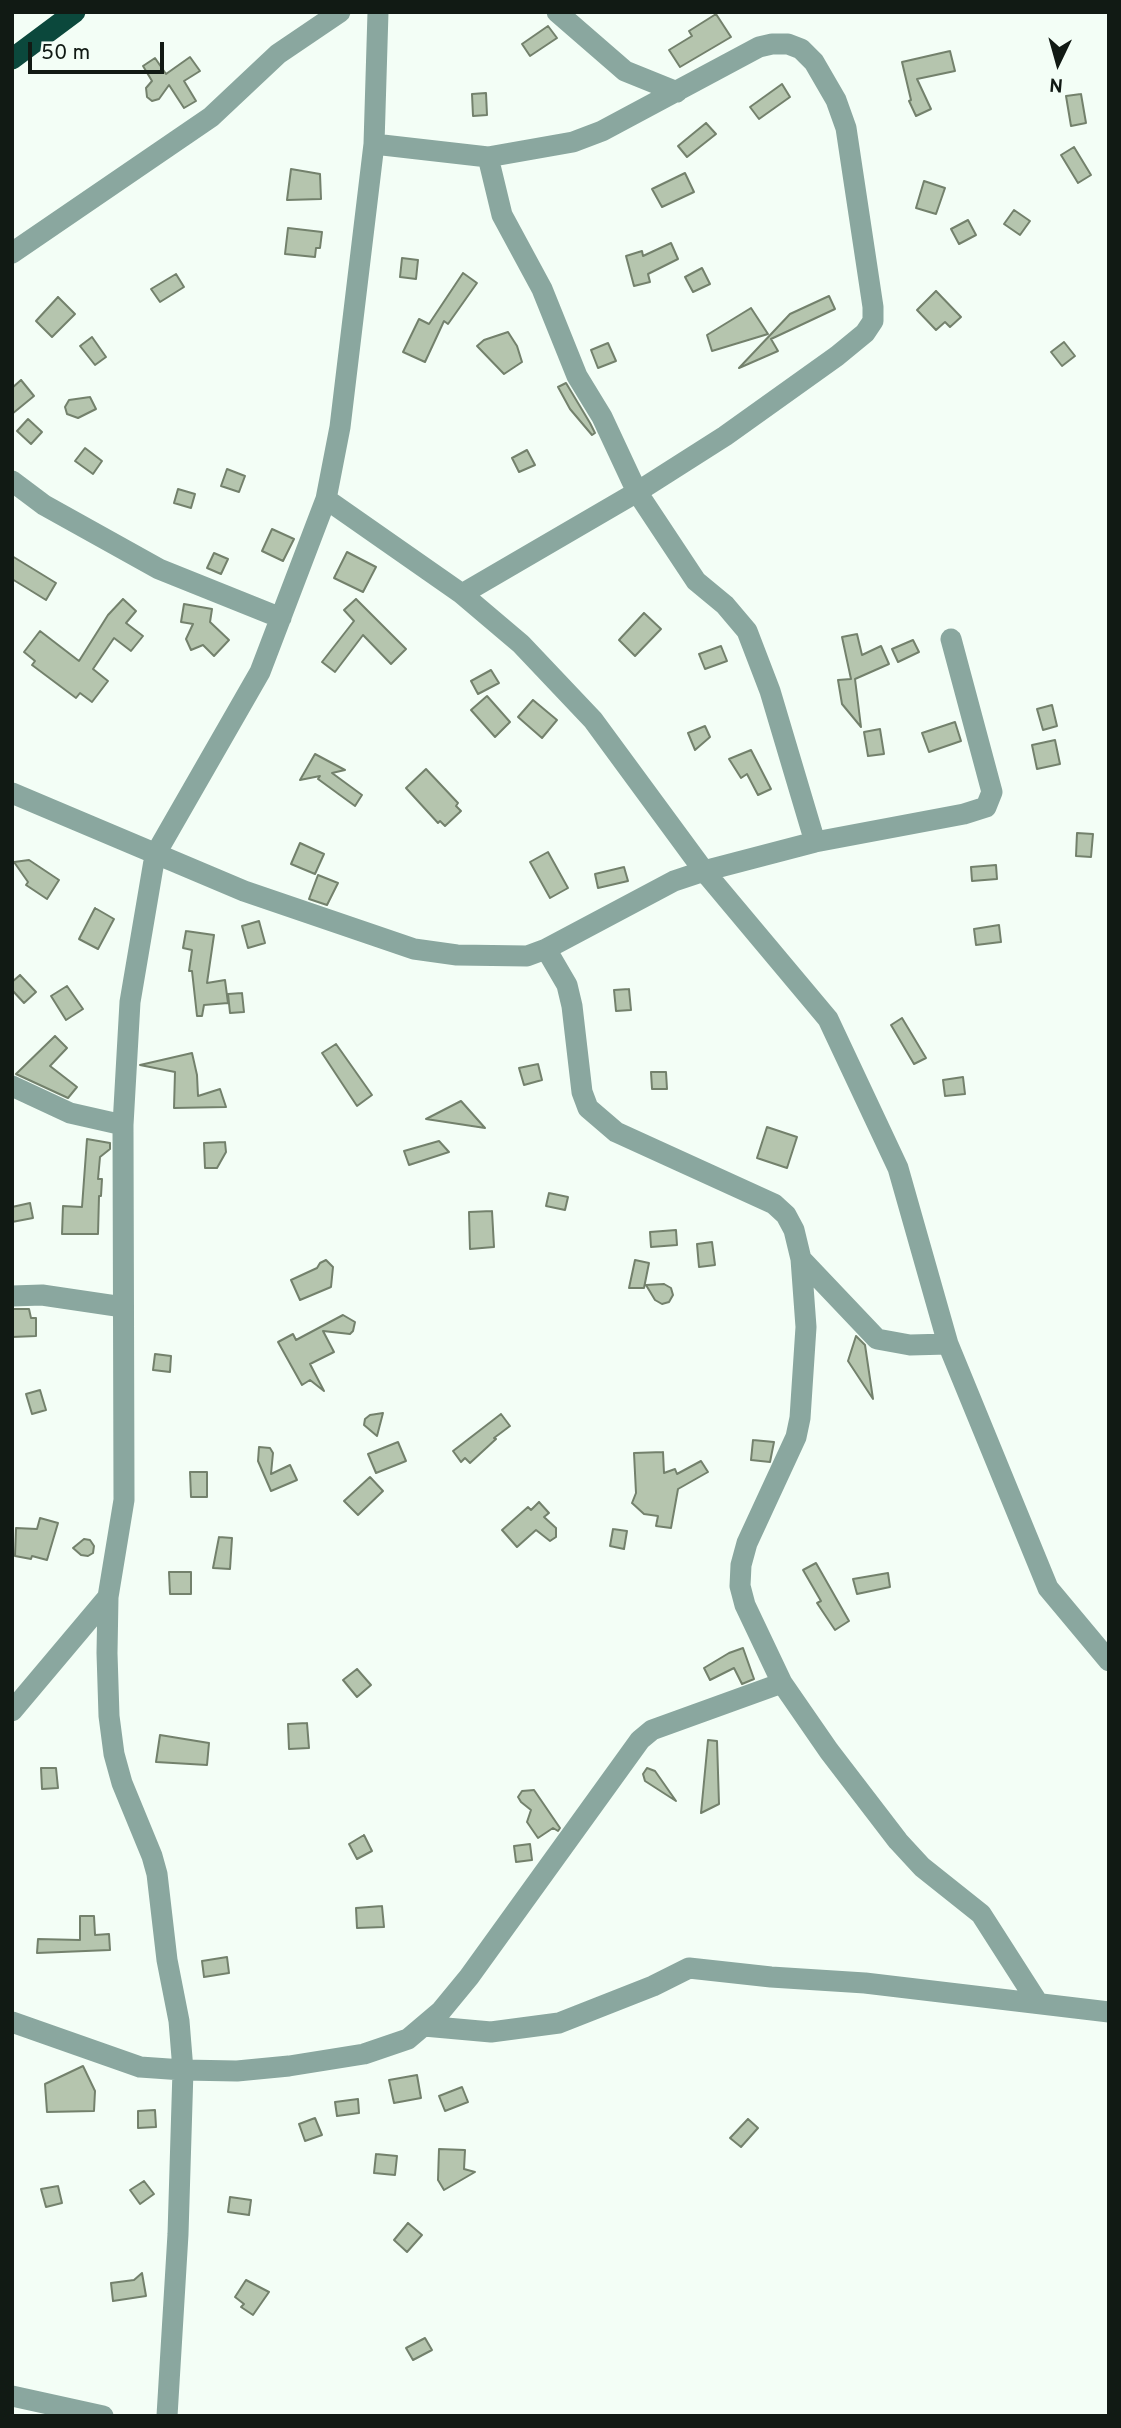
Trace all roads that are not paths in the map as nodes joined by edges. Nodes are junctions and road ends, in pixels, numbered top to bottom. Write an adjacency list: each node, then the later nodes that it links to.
1 (75, 12): 5 (highway)
2 (340, 12): 9 (street)
3 (378, 12): 7 (street)
4 (557, 12): 6 (street)
5 (12, 59)
6 (677, 92): 8 (street); 11 (street)
7 (374, 144): 8 (street); 12 (street)
8 (488, 157): 11 (street)
9 (12, 253)
10 (12, 481): 14 (street)
11 (636, 492): 13 (street); 17 (street)
12 (326, 499): 13 (street); 14 (street)
13 (462, 594): 19 (street)
14 (281, 618): 18 (street)
15 (951, 639): 17 (street)
16 (12, 793): 18 (street)
17 (814, 842): 19 (street)
18 (155, 855): 20 (street); 22 (street)
19 (704, 871): 20 (street); 26 (street)
20 (546, 949): 23 (street)
21 (12, 1086): 22 (street)
22 (123, 1125): 25 (street)
23 (801, 1259): 26 (street); 29 (street)
24 (12, 1296): 25 (street)
25 (123, 1307): 27 (street)
26 (948, 1344): 28 (street)
27 (108, 1597): 30 (street); 35 (street)
28 (1109, 1661)
29 (782, 1684): 31 (street); 34 (street)
30 (12, 1711)
31 (1038, 2003): 32 (street); 34 (street)
32 (1109, 2012)
33 (12, 2022): 35 (street)
34 (424, 2026): 35 (street)
35 (183, 2070): 38 (street)
36 (12, 2396): 37 (street)
37 (103, 2416)
38 (167, 2416)

